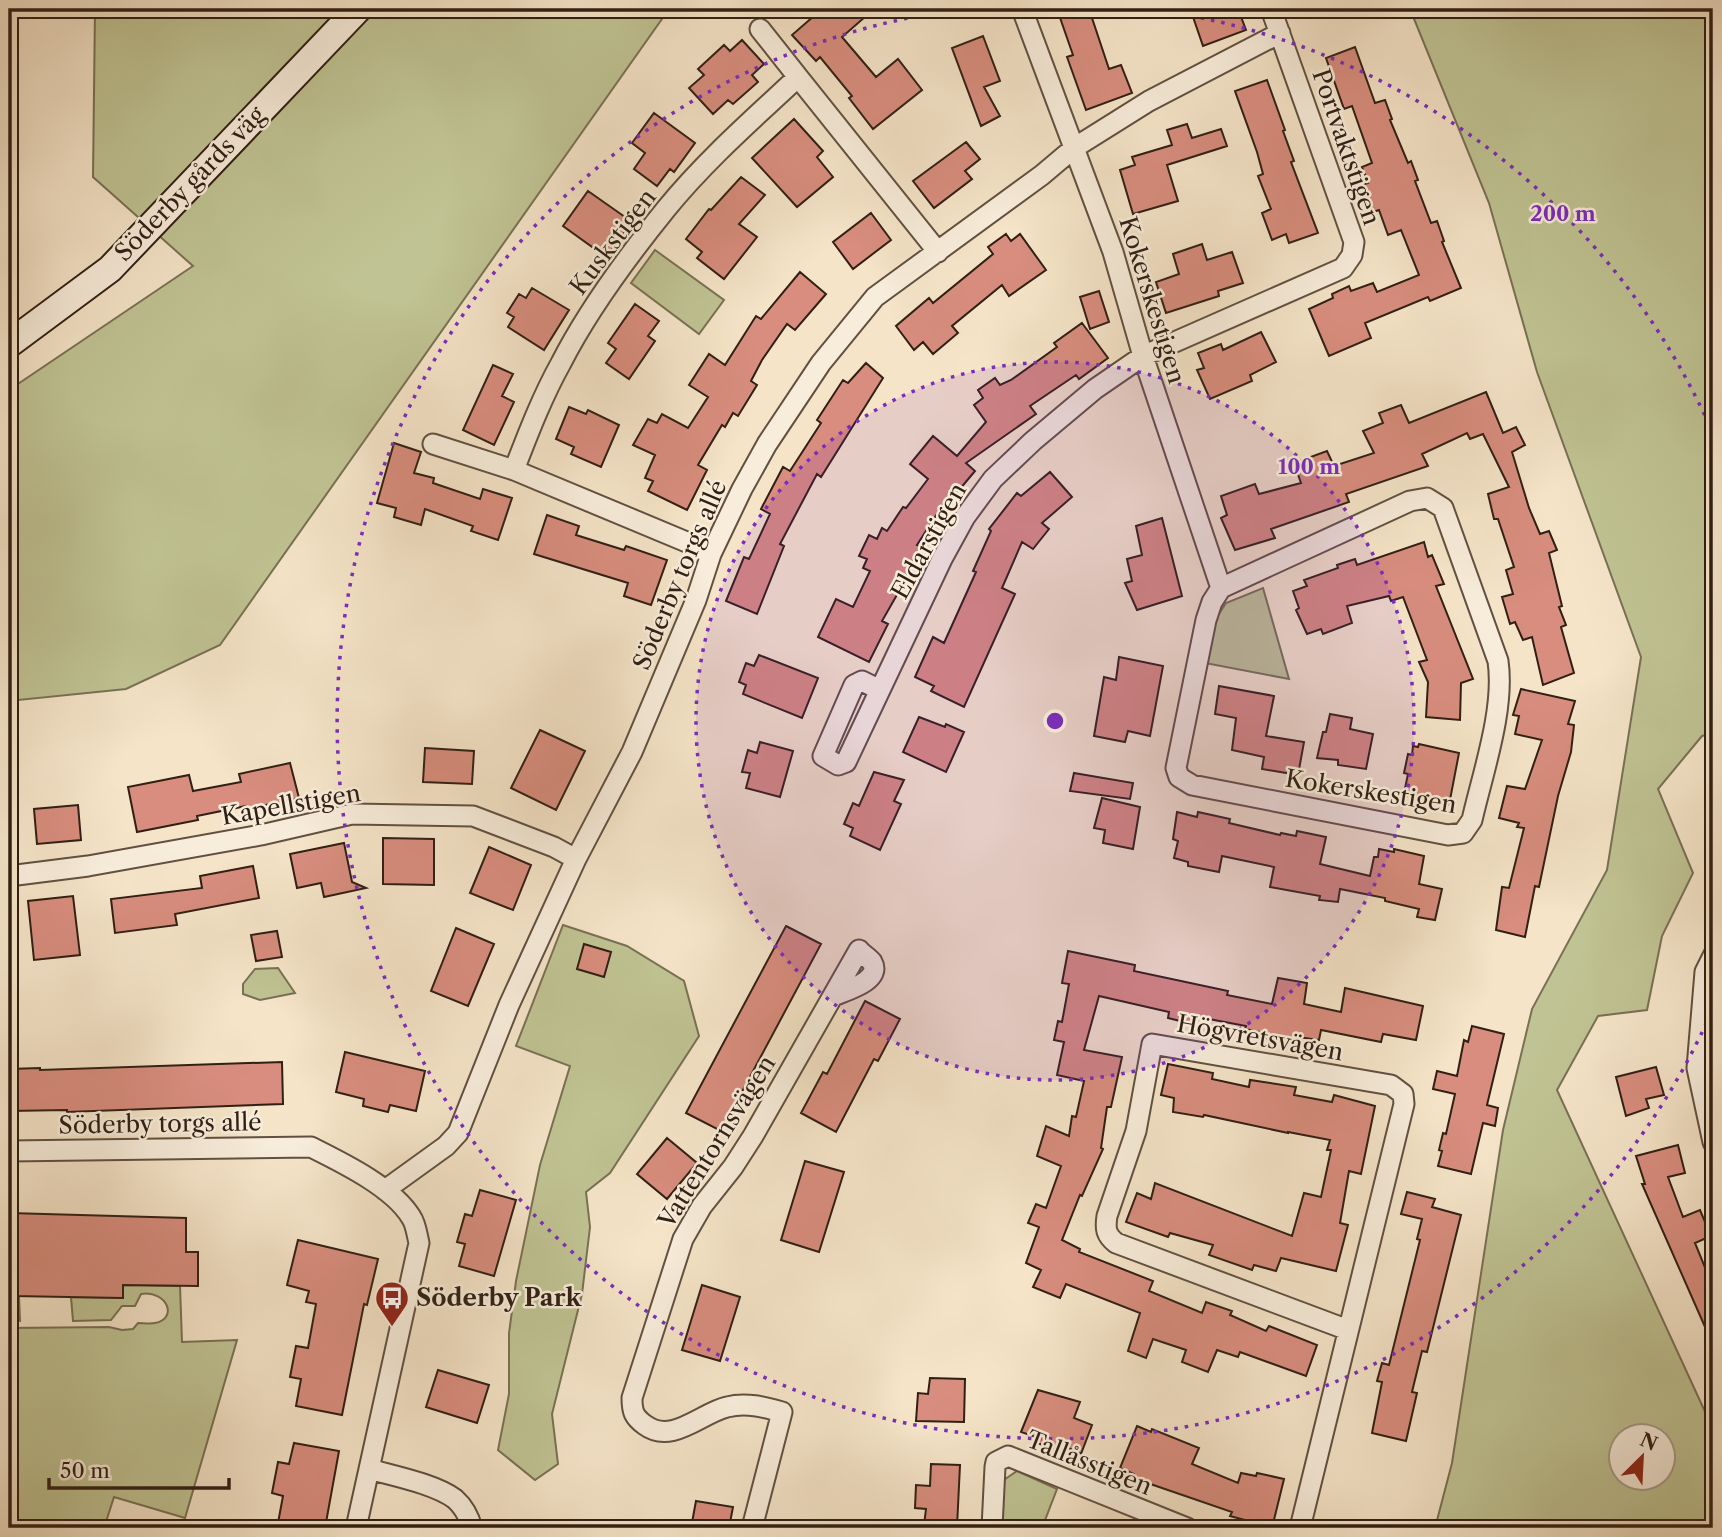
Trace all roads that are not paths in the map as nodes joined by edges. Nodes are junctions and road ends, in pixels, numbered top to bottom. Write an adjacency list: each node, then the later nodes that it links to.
1 (358, 9): 9 (main road, Söderby gårds väg)
2 (1022, 9): 7 (street)
3 (1270, 9): 5 (street, Portvaktstigen)
4 (760, 29): 6 (street)
5 (1280, 33): 7 (street); 10 (street, Portvaktstigen)
6 (798, 77): 8 (street); 12 (street, Kuskstigen)
7 (1074, 148): 8 (street, Söderby torgs allé); 10 (street, Kokerskestigen)
8 (938, 252): 13 (street, Söderby torgs allé)
9 (9, 344)
10 (1143, 356): 14 (street, Kokerskestigen); 15 (street, Eldarstigen)
11 (433, 444): 12 (street)
12 (514, 470): 13 (street)
13 (711, 554): 16 (street, Söderby torgs allé)
14 (1221, 588): 14 (street, Kokerskestigen)
15 (880, 690)
16 (576, 859): 17 (street, Kapellstigen); 22 (street, Söderby torgs allé)
17 (9, 876)
18 (1713, 956): 20 (street)
19 (833, 996): 27 (street, Vattentornsvägen)
20 (1713, 1142)
21 (9, 1151): 22 (street, Söderby torgs allé)
22 (385, 1190): 24 (street)
23 (1348, 1331): 23 (street, Högvretsvägen); 30 (street, Högvretsvägen)
24 (369, 1469): 25 (street); 26 (street)
25 (356, 1528)
26 (472, 1528)
27 (752, 1528)
28 (992, 1528): 29 (street, Tallåsstigen)
29 (1187, 1528)
30 (1300, 1528)

